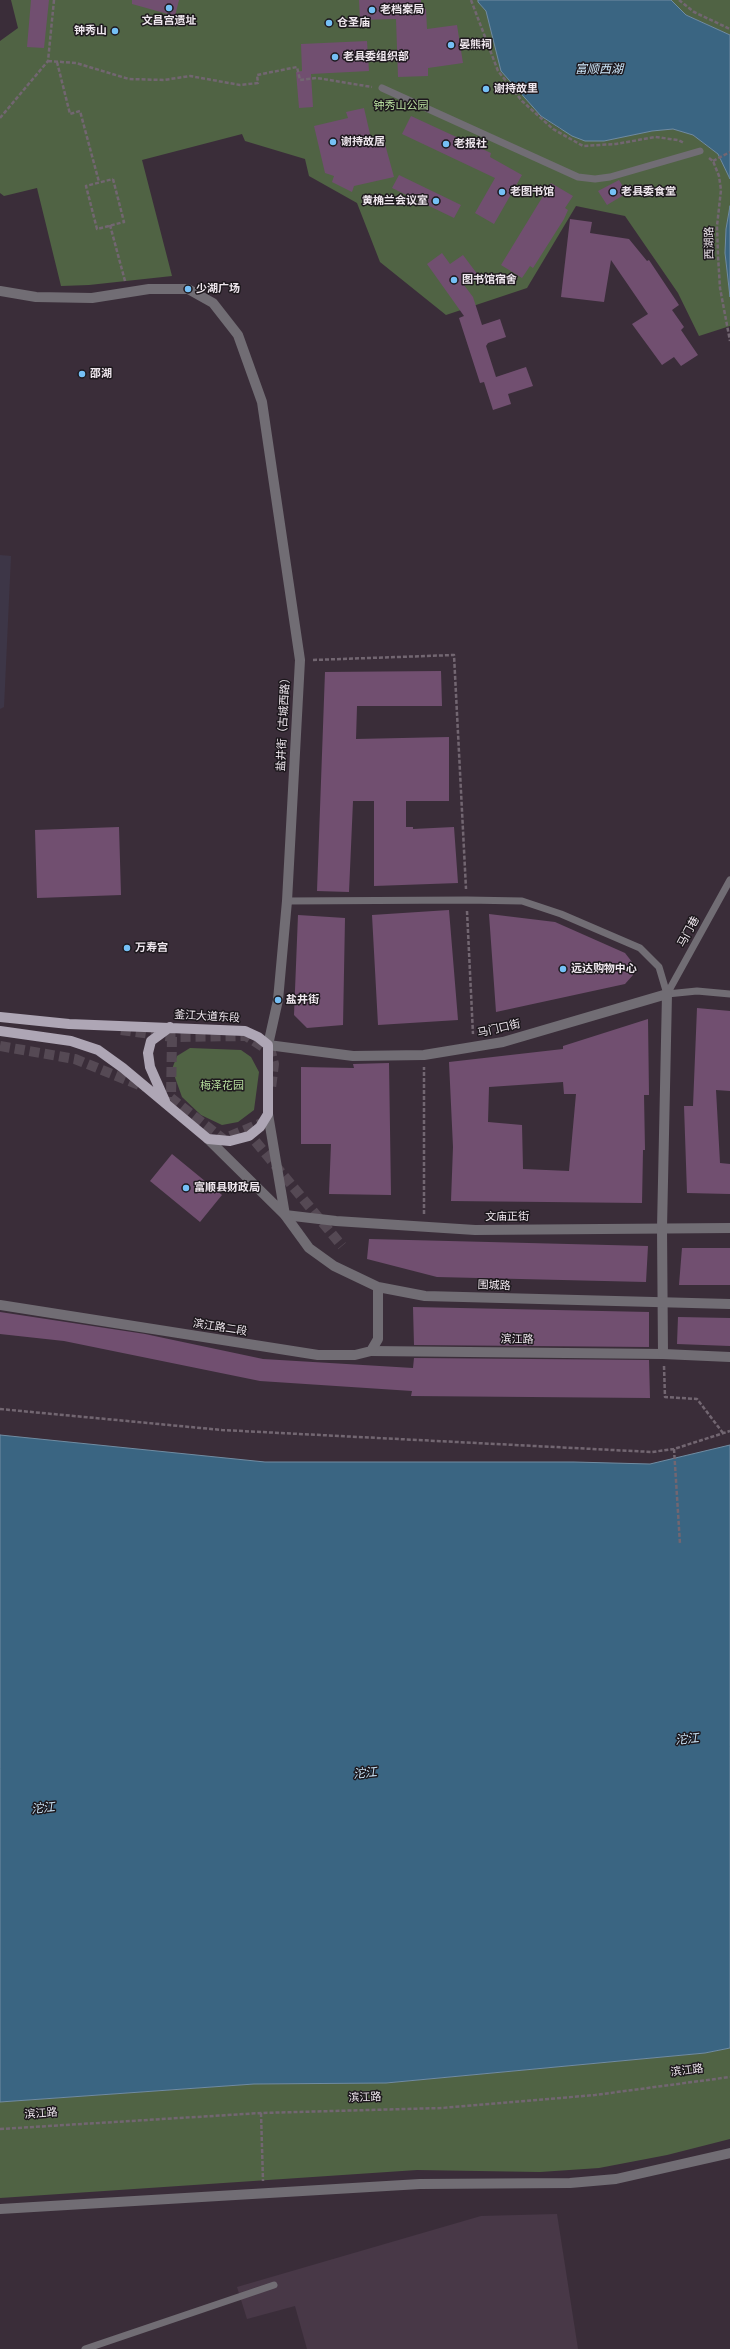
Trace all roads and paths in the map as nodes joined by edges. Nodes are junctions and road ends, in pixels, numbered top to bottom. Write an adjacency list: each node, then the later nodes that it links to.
1 (471, 0): 9 (path)
2 (679, 0): 4 (path)
3 (53, 1): 5 (path)
4 (730, 29)
5 (48, 61): 6 (path); 8 (path)
6 (57, 62): 7 (path); 12 (path)
7 (382, 88): 9 (lane)
8 (0, 118)
9 (700, 150): 11 (path)
10 (730, 152): 11 (path)
11 (713, 161): 16 (path, 西湖路)
12 (99, 182): 13 (path); 13 (path)
13 (110, 225): 15 (path)
14 (0, 291): 15 (street, 盐井街（古城西路）)
15 (128, 293): 17 (street, 盐井街（古城西路）)
16 (730, 341)
17 (300, 660): 19 (path); 20 (street, 盐井街（古城西路）)
18 (730, 880): 21 (lane, 马门巷)
19 (467, 900): 20 (lane); 21 (lane); 27 (path)
20 (287, 901): 26 (street, 盐井街（古城西路）)
21 (667, 994): 22 (lane, 马门口街); 27 (street, 马门口街); 34 (street)
22 (730, 994)
23 (0, 1017): 24 (main road, 釜江大道东段)
24 (170, 1027): 26 (main road, 釜江大道东段); 29 (main road)
25 (0, 1031): 29 (main road)
26 (268, 1045): 28 (street, 马门口街); 30 (main road)
27 (474, 1047): 28 (street, 马门口街)
28 (424, 1055): 33 (path)
29 (168, 1106): 31 (main road)
30 (268, 1114): 31 (main road); 32 (street)
31 (208, 1139): 32 (street, 围城路)
32 (285, 1215): 33 (street, 文庙正街); 36 (street, 围城路)
33 (424, 1227): 34 (street, 文庙正街)
34 (662, 1228): 35 (street, 文庙正街); 37 (street)
35 (730, 1228)
36 (378, 1287): 37 (street, 围城路); 40 (street)
37 (663, 1303): 38 (street, 围城路); 41 (street)
38 (730, 1304)
39 (0, 1305): 40 (street, 滨江路二段)
40 (371, 1351): 41 (street, 滨江路)
41 (664, 1354): 42 (street, 滨江路); 45 (path)
42 (730, 1357)
43 (0, 1409): 46 (path)
44 (730, 1431): 45 (path)
45 (723, 1433): 46 (path)
46 (674, 1449): 47 (path)
47 (680, 1544)
48 (730, 2077): 49 (path, 滨江路)
49 (261, 2113): 50 (path, 滨江路); 52 (path)
50 (0, 2129)
51 (730, 2153): 52 (street)
52 (263, 2194): 53 (street)
53 (0, 2209)
54 (274, 2285): 55 (lane)
55 (85, 2349)

